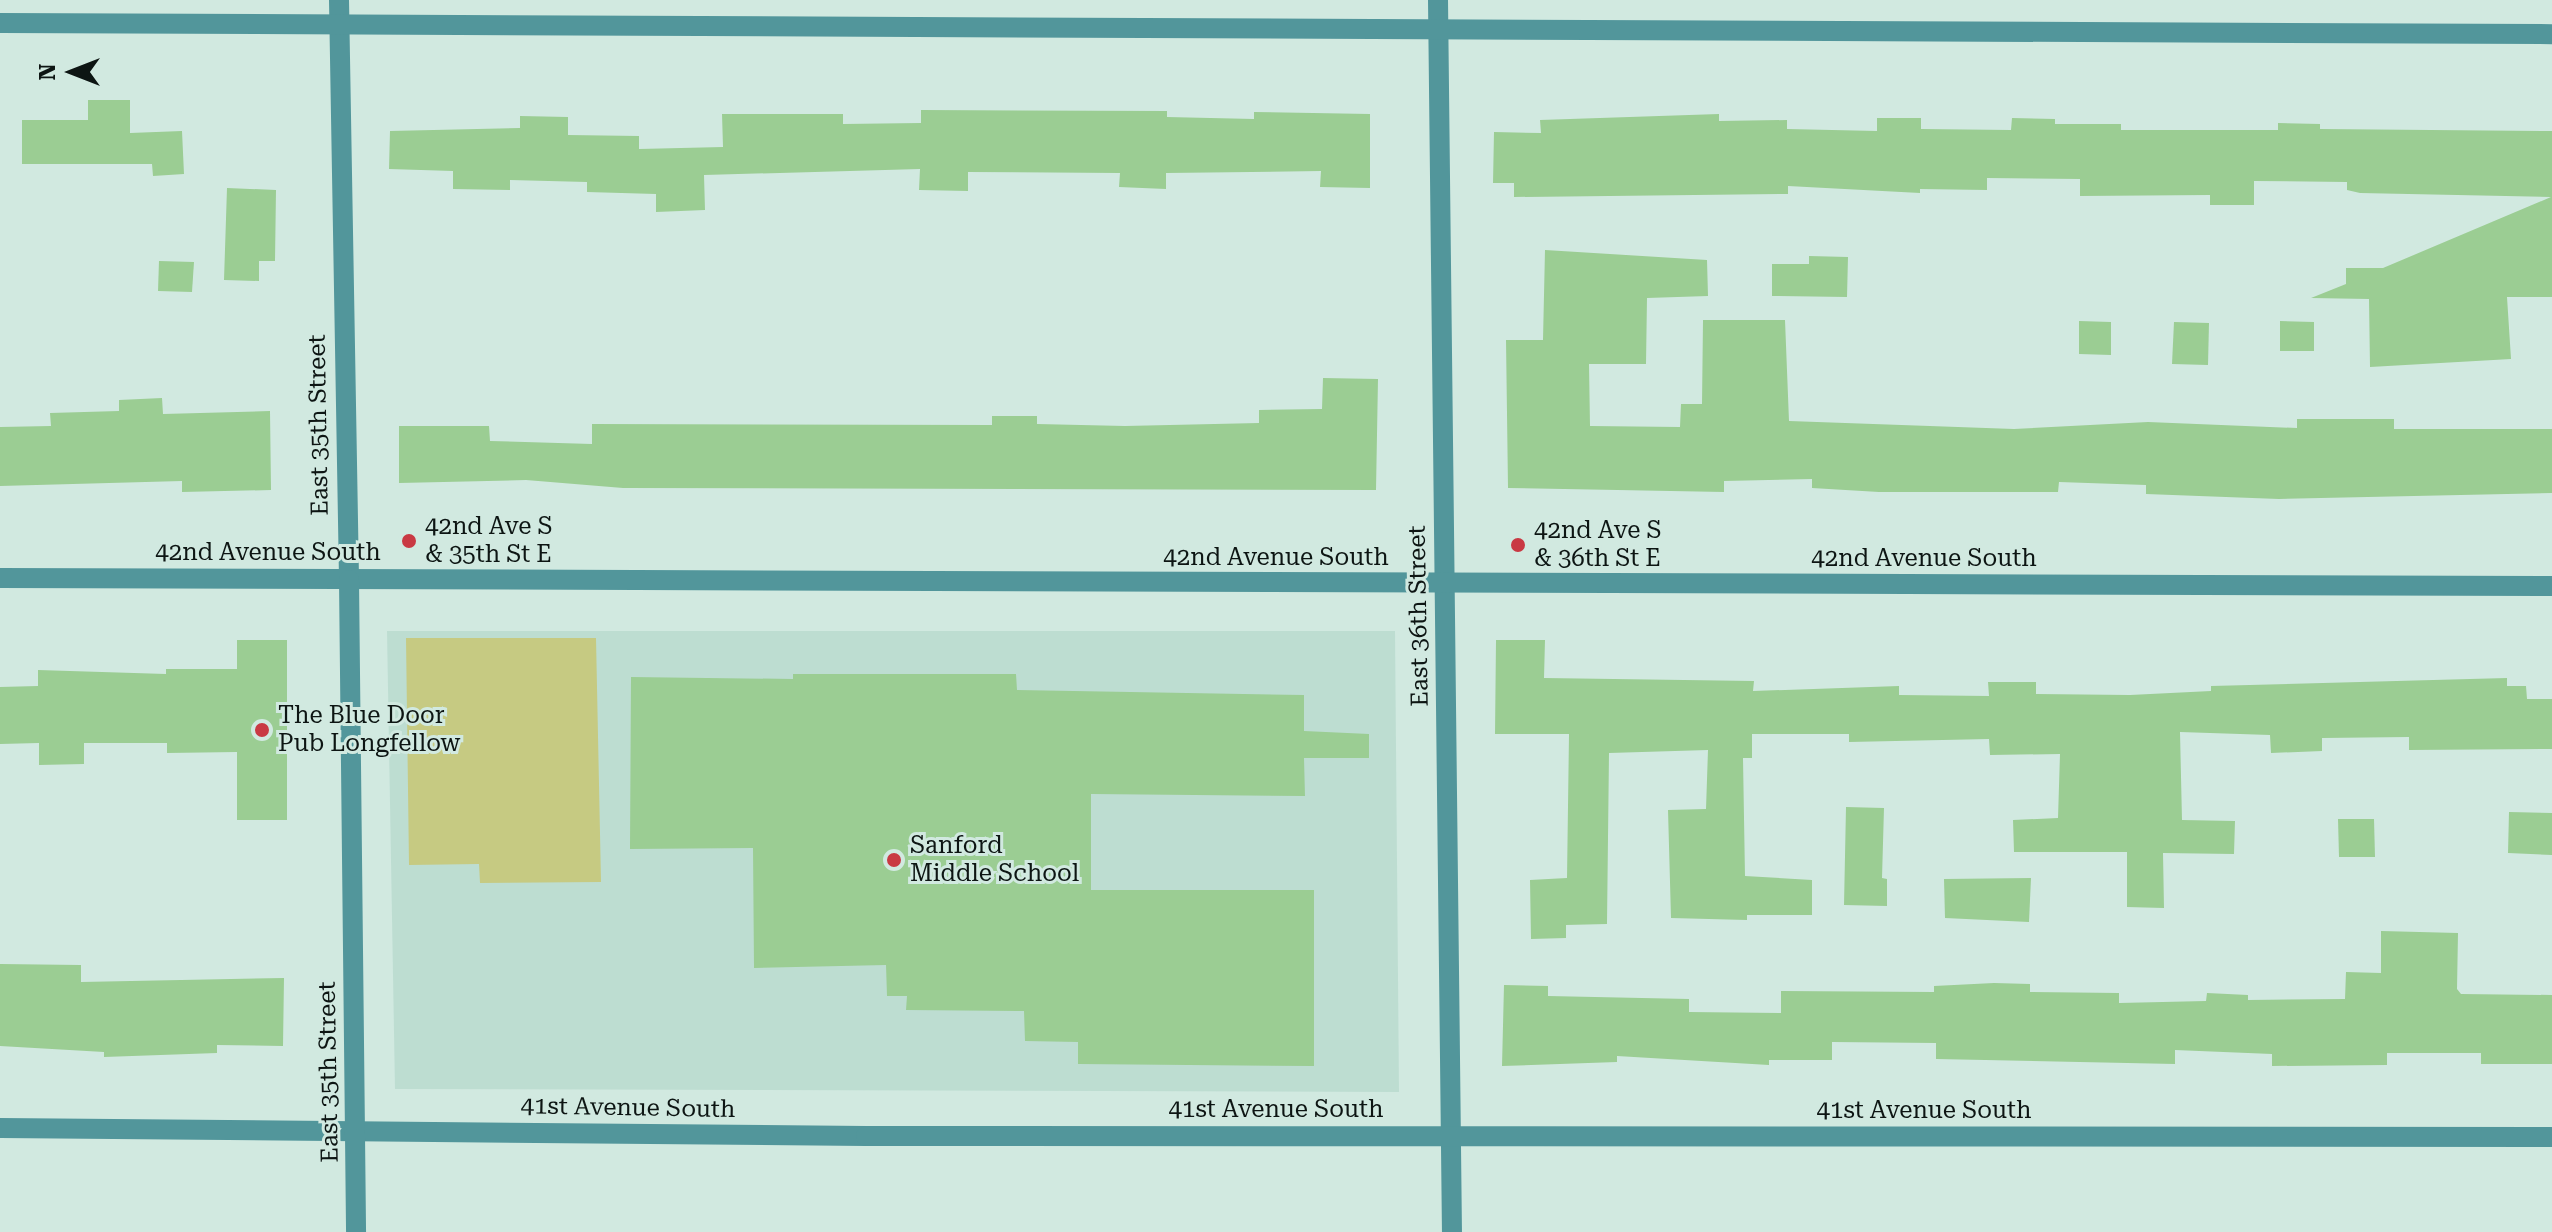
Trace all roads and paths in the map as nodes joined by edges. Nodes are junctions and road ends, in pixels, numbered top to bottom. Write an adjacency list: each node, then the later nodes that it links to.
1 (339, 0): 4 (street, East 35th Street)
2 (1438, 0): 5 (street, East 36th Street)
3 (0, 23): 4 (street)
4 (340, 23): 5 (street); 8 (street, East 35th Street)
5 (1439, 33): 6 (street); 9 (street, East 36th Street)
6 (2552, 34)
7 (0, 578): 8 (street, 42nd Avenue South)
8 (349, 580): 9 (street, 42nd Avenue South); 12 (street, East 35th Street)
9 (1445, 584): 10 (street, 42nd Avenue South); 13 (street, East 36th Street)
10 (2552, 586)
11 (0, 1128): 12 (street, 41st Avenue South)
12 (356, 1129): 13 (street, 41st Avenue South); 15 (street, East 35th Street)
13 (1451, 1136): 14 (street, 41st Avenue South); 16 (street, East 36th Street)
14 (2552, 1137)
15 (356, 1232)
16 (1452, 1232)

